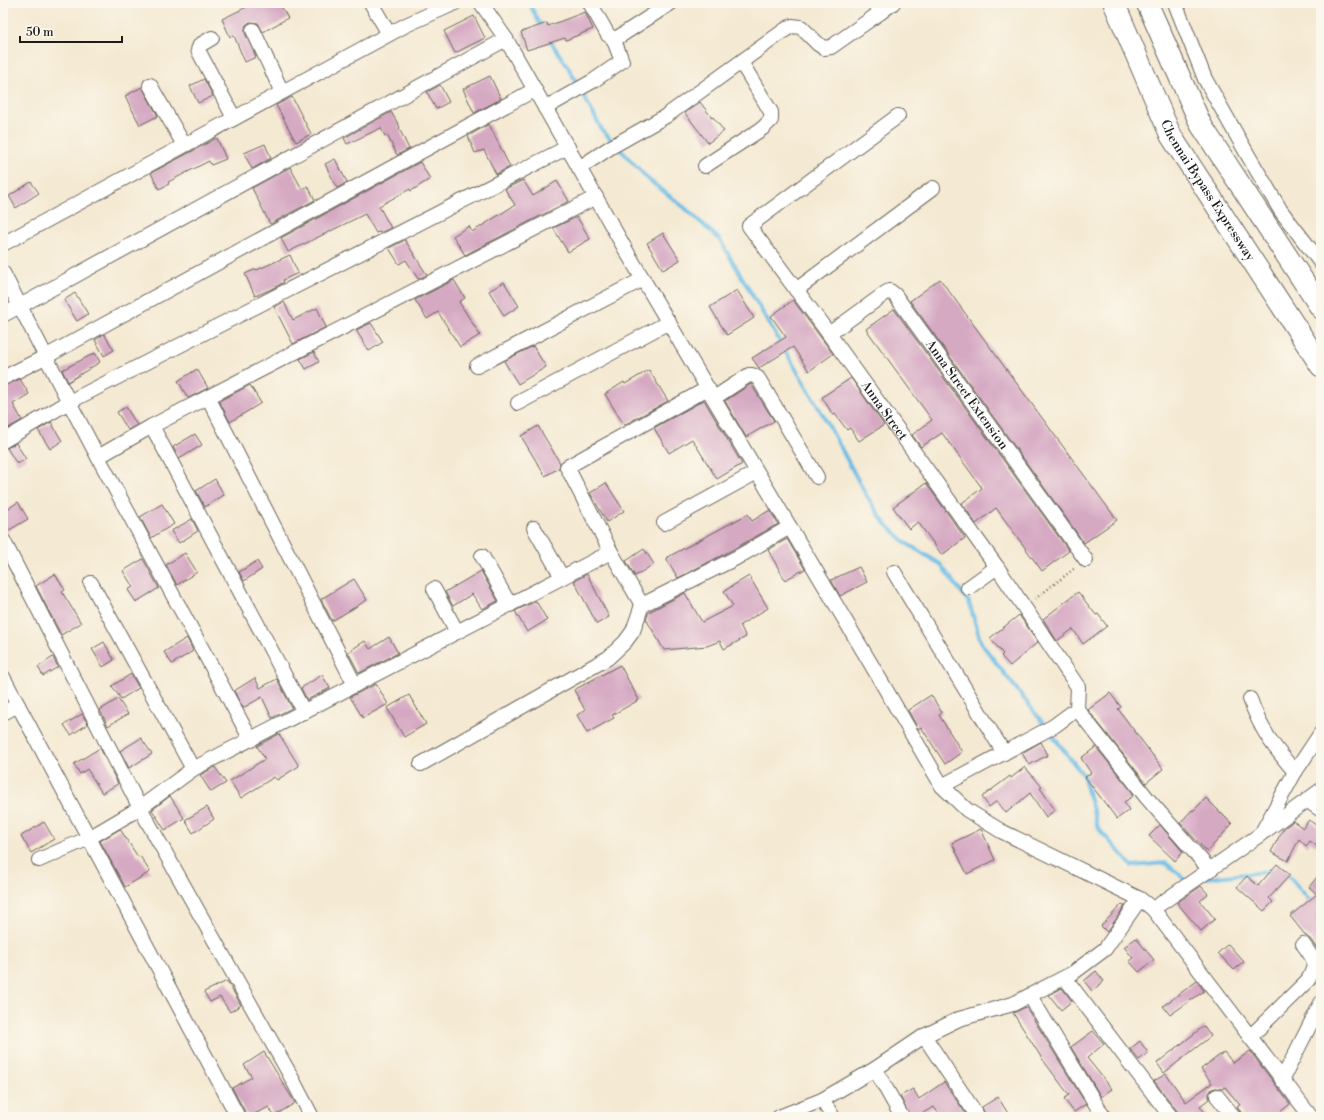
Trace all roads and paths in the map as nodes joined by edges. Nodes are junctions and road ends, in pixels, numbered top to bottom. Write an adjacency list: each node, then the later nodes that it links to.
1 (372, 3): 12 (street)
2 (455, 3): 12 (street)
3 (481, 3): 15 (street)
4 (590, 3): 14 (street)
5 (893, 3): 10 (street)
6 (1114, 3): 41 (highway, Chennai Bypass Expressway)
7 (1147, 3): 35 (highway)
8 (1175, 3): 30 (street)
9 (666, 5): 14 (street)
10 (878, 7): 16 (street)
11 (253, 30): 19 (street)
12 (389, 34): 19 (street)
13 (212, 38): 22 (street)
14 (612, 38): 20 (street)
15 (506, 40): 18 (street); 34 (street)
16 (741, 62): 25 (street); 26 (street)
17 (150, 85): 23 (street)
18 (534, 90): 20 (street); 39 (street)
19 (282, 92): 22 (street)
20 (545, 108): 24 (street)
21 (898, 116): 33 (street, Anna Street)
22 (234, 118): 23 (street)
23 (184, 145): 29 (street)
24 (568, 147): 26 (street); 45 (street)
25 (705, 166)
26 (579, 168): 28 (street)
27 (933, 188): 33 (street)
28 (596, 197): 32 (street); 44 (street)
29 (3, 244)
30 (1321, 263)
31 (3, 273): 34 (street)
32 (643, 279): 37 (street); 40 (street)
33 (796, 290): 38 (street, Anna Street)
34 (20, 306): 36 (street); 39 (street)
35 (1321, 308)
36 (3, 315)
37 (669, 322): 43 (street); 46 (street)
38 (829, 334): 58 (street, Anna Street Extension); 59 (street, Anna Street)
39 (45, 357): 42 (street); 45 (street)
40 (477, 366)
41 (1321, 366)
42 (3, 378)
43 (711, 393): 50 (street); 51 (street); 56 (street)
44 (208, 397): 47 (street); 70 (street)
45 (69, 402): 48 (street); 49 (street)
46 (518, 403)
47 (152, 426): 49 (street); 75 (street)
48 (3, 441)
49 (98, 457): 77 (street)
50 (757, 472): 52 (street); 53 (street)
51 (816, 477)
52 (664, 523)
53 (790, 527): 66 (street); 82 (street)
54 (534, 528): 61 (street)
55 (3, 540): 85 (street)
56 (611, 552): 61 (street); 66 (street)
57 (482, 556): 65 (street)
58 (1086, 560): 67 (path)
59 (997, 567): 63 (street); 67 (street, Anna Street)
60 (894, 572): 78 (street)
61 (562, 577): 65 (street)
62 (91, 583): 80 (street)
63 (968, 588)
64 (434, 589): 68 (street)
65 (510, 605): 68 (street)
66 (642, 605): 79 (street)
67 (1025, 607): 73 (street, Anna Street)
68 (457, 632): 70 (street)
69 (3, 677): 72 (street)
70 (355, 685): 75 (street)
71 (1250, 699): 81 (street)
72 (18, 705): 74 (street); 88 (street)
73 (1077, 709): 78 (street); 90 (street)
74 (3, 712)
75 (304, 712): 77 (street)
76 (1321, 733): 81 (street)
77 (251, 740): 80 (street)
78 (1004, 753): 82 (street)
79 (421, 764)
80 (193, 769): 85 (street)
81 (1295, 772): 87 (street)
82 (942, 786): 91 (street)
83 (1321, 790): 84 (street)
84 (1308, 801): 86 (street); 87 (street)
85 (140, 808): 88 (street); 105 (street)
86 (1321, 810)
87 (1261, 834): 90 (street)
88 (89, 838): 89 (street); 104 (street)
89 (39, 860)
90 (1210, 870): 92 (street)
91 (1140, 899): 92 (street); 94 (street)
92 (1153, 909): 98 (street)
93 (1303, 944): 98 (street)
94 (1065, 978): 95 (street); 110 (street)
95 (1030, 996): 97 (street); 103 (street)
96 (1321, 1003): 100 (street)
97 (924, 1036): 99 (street); 109 (street)
98 (1250, 1037): 100 (street)
99 (875, 1069): 102 (street); 108 (street)
100 (1282, 1080): 112 (street)
101 (1217, 1096): 111 (street)
102 (822, 1100): 106 (street); 107 (street)
103 (1103, 1116)
104 (238, 1117)
105 (312, 1117)
106 (779, 1117)
107 (833, 1117)
108 (902, 1117)
109 (978, 1117)
110 (1171, 1117)
111 (1234, 1117)
112 (1311, 1117)

